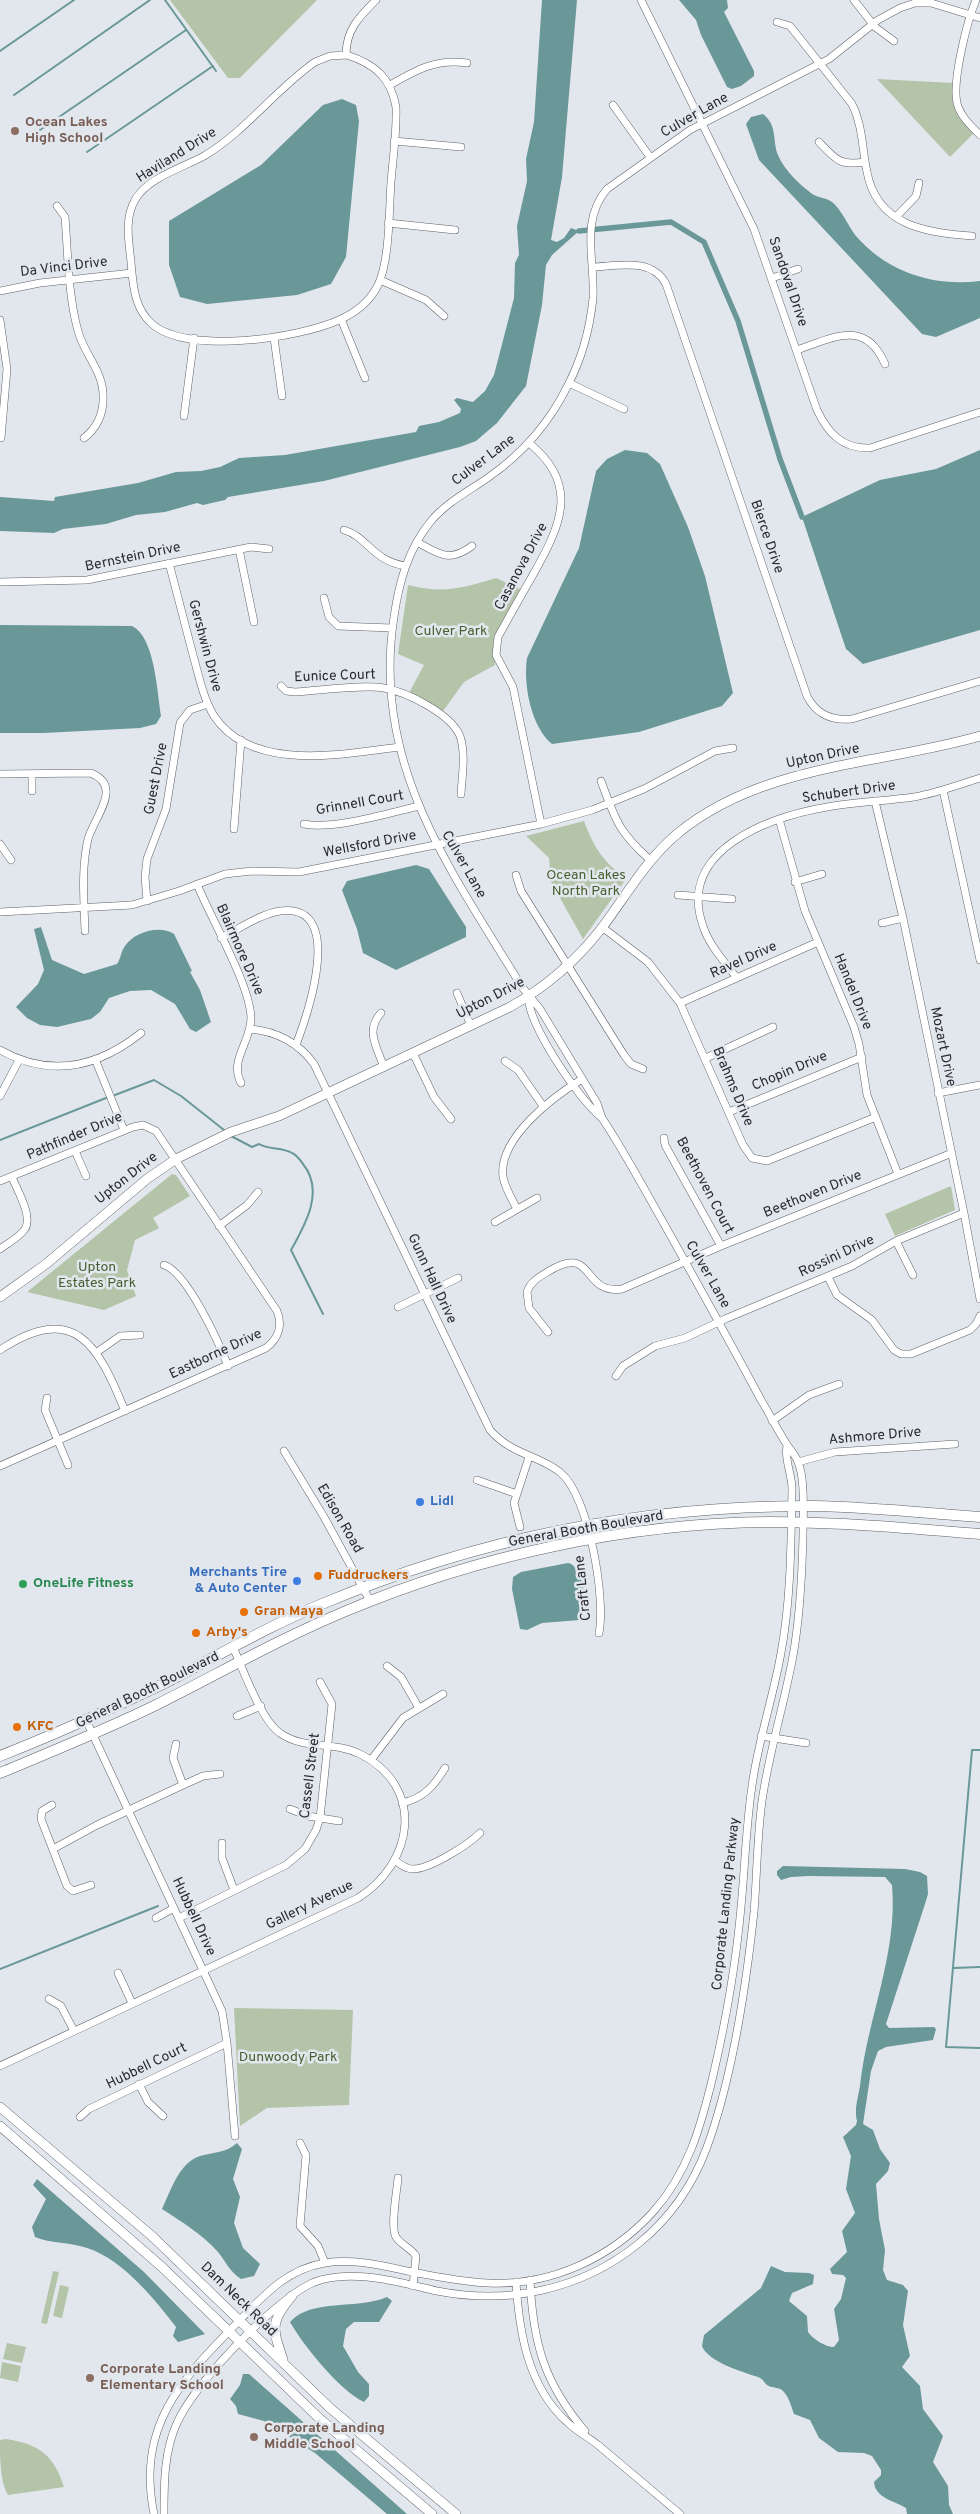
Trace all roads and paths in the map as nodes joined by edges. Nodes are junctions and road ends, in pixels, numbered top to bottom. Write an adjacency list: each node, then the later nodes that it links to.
1 (376, 0): 10 (street)
2 (640, 0): 15 (street, Sandoval Drive)
3 (854, 0): 8 (street)
4 (976, 0): 5 (street)
5 (970, 14): 6 (street, Culver Lane); 8 (street, Culver Lane); 16 (street)
6 (980, 18)
7 (777, 22): 12 (street)
8 (873, 24): 9 (street); 12 (street, Culver Lane)
9 (894, 41)
10 (346, 55): 13 (street, Haviland Drive); 30 (street, Haviland Drive)
11 (467, 63): 13 (street)
12 (821, 64): 15 (street, Culver Lane); 21 (street)
13 (390, 85): 17 (street, Haviland Drive)
14 (613, 105): 20 (street)
15 (702, 124): 20 (street, Culver Lane); 31 (street, Sandoval Drive)
16 (980, 134)
17 (394, 141): 19 (street); 25 (street, Haviland Drive)
18 (819, 142): 21 (street)
19 (461, 146)
20 (650, 157): 28 (street, Culver Lane)
21 (865, 162): 24 (street)
22 (919, 183): 24 (street)
23 (57, 206): 32 (street)
24 (896, 217): 27 (street)
25 (388, 223): 26 (street); 33 (street, Haviland Drive)
26 (455, 230)
27 (972, 236)
28 (593, 267): 43 (street, Culver Lane); 62 (street, Bierce Drive)
29 (798, 269): 31 (street)
30 (132, 273): 32 (street, Da Vinci Drive); 38 (street, Haviland Drive)
31 (772, 278): 40 (street, Sandoval Drive)
32 (71, 279): 34 (street, Da Vinci Drive); 49 (street)
33 (380, 280): 35 (street); 36 (street, Haviland Drive)
34 (0, 291)
35 (444, 316)
36 (341, 319): 39 (street, Haviland Drive); 42 (street)
37 (0, 320): 48 (street)
38 (194, 338): 39 (street, Haviland Drive); 47 (street)
39 (274, 338): 44 (street)
40 (797, 350): 41 (street); 46 (street, Sandoval Drive)
41 (885, 364)
42 (365, 378)
43 (570, 383): 45 (street); 50 (street, Culver Lane)
44 (282, 396)
45 (624, 409)
46 (980, 412)
47 (184, 416)
48 (1, 438)
49 (84, 438)
50 (529, 443): 52 (street, Culver Lane); 82 (street, Casanova Drive)
51 (344, 530): 57 (street)
52 (417, 542): 53 (street); 57 (street, Culver Lane)
53 (472, 546)
54 (238, 549): 55 (street, Bernstein Drive); 56 (street, Bernstein Drive); 60 (street)
55 (269, 549)
56 (169, 564): 58 (street, Bernstein Drive); 65 (street, Gershwin Drive)
57 (406, 566): 61 (street, Culver Lane)
58 (0, 582)
59 (324, 598): 61 (street)
60 (254, 622)
61 (392, 628): 64 (street, Culver Lane)
62 (980, 681)
63 (281, 686): 64 (street, Eunice Court)
64 (390, 690): 68 (street, Culver Lane); 76 (street)
65 (208, 704): 67 (street, Gershwin Drive); 95 (street, Guest Drive)
66 (980, 736): 87 (main road, Upton Drive)
67 (241, 740): 68 (street, Gershwin Drive); 83 (street)
68 (400, 747): 79 (street, Culver Lane)
69 (733, 748): 78 (street, Wellsford Drive)
70 (0, 774): 71 (street)
71 (32, 774): 75 (street); 96 (street)
72 (980, 778): 74 (street, Schubert Drive)
73 (601, 781): 78 (street)
74 (943, 790): 77 (street, Schubert Drive); 104 (street)
75 (32, 791)
76 (461, 794)
77 (875, 801): 80 (street, Schubert Drive); 98 (street, Mozart Drive)
78 (609, 803): 82 (street, Wellsford Drive); 87 (street)
79 (419, 806): 81 (street, Grinnell Court); 85 (street, Culver Lane)
80 (779, 819): 90 (street, Handel Drive); 93 (street, Schubert Drive)
81 (304, 824)
82 (541, 824): 85 (street, Wellsford Drive)
83 (234, 829)
84 (0, 844): 86 (street)
85 (436, 846): 91 (street, Wellsford Drive); 109 (street, Culver Lane)
86 (11, 860)
87 (650, 860): 100 (main road, Upton Drive)
88 (822, 874): 90 (street)
89 (516, 875): 106 (street)
90 (795, 882): 103 (street, Handel Drive)
91 (196, 884): 95 (street, Wellsford Drive); 102 (street, Blairmore Drive)
92 (678, 895): 93 (street)
93 (698, 897): 94 (street); 107 (street, Schubert Drive)
94 (732, 899)
95 (147, 901): 96 (street, Wellsford Drive)
96 (84, 908): 97 (street, Wellsford Drive); 101 (street)
97 (0, 912)
98 (903, 918): 99 (street); 131 (street, Mozart Drive)
99 (882, 922)
100 (602, 927): 106 (main road, Upton Drive); 110 (street, Brahms Drive)
101 (85, 931)
102 (221, 938): 114 (street, Blairmore Drive); 116 (street)
103 (818, 942): 107 (street, Ravel Drive); 119 (street, Handel Drive)
104 (979, 947): 105 (street)
105 (980, 960)
106 (567, 967): 109 (main road, Upton Drive); 125 (street)
107 (736, 978): 110 (street, Ravel Drive)
108 (457, 993): 112 (street)
109 (528, 997): 112 (main road, Upton Drive); 126 (street, Culver Lane); 129 (street, Culver Lane)
110 (680, 1002): 120 (street, Brahms Drive)
111 (381, 1013): 124 (street)
112 (471, 1026): 118 (main road, Upton Drive)
113 (773, 1027): 120 (street)
114 (250, 1029): 116 (street, Gunn Hall Drive); 127 (street, Blairmore Drive)
115 (141, 1034): 121 (street)
116 (296, 1045): 130 (street, Gunn Hall Drive)
117 (0, 1050): 122 (street)
118 (413, 1053): 124 (main road, Upton Drive); 137 (street)
119 (862, 1057): 134 (street, Chopin Drive); 135 (street, Handel Drive)
120 (706, 1058): 134 (street, Brahms Drive)
121 (95, 1059): 122 (street); 138 (street)
122 (19, 1060): 132 (street)
123 (505, 1061): 133 (street)
124 (384, 1067): 130 (main road, Upton Drive)
125 (642, 1069)
126 (582, 1079): 129 (street); 136 (street, Culver Lane)
127 (241, 1083)
128 (980, 1084): 131 (street)
129 (573, 1085): 133 (street); 136 (street, Culver Lane)
130 (328, 1093): 142 (main road, Upton Drive); 161 (street, Gunn Hall Drive)
131 (938, 1093): 141 (street, Mozart Drive)
132 (0, 1096)
133 (543, 1106): 149 (street)
134 (729, 1112): 135 (street, Brahms Drive)
135 (876, 1117): 143 (street, Handel Drive)
136 (602, 1118): 156 (street, Culver Lane)
137 (451, 1119)
138 (124, 1130): 140 (street, Pathfinder Drive); 142 (street, Pathfinder Drive)
139 (664, 1138): 154 (street, Beethoven Court)
140 (75, 1151): 144 (street); 145 (street, Pathfinder Drive)
141 (952, 1153): 143 (street, Beethoven Drive); 150 (street, Mozart Drive)
142 (176, 1159): 152 (street, Eastborne Drive); 162 (main road, Upton Drive)
143 (898, 1174): 154 (street, Beethoven Drive)
144 (86, 1176)
145 (12, 1177): 146 (street, Pathfinder Drive); 155 (street)
146 (0, 1181)
147 (258, 1192): 152 (street)
148 (537, 1198): 149 (street)
149 (517, 1209): 151 (street)
150 (964, 1213): 153 (street, Rossini Drive); 163 (street, Mozart Drive)
151 (495, 1222)
152 (219, 1226): 171 (street, Eastborne Drive)
153 (896, 1241): 158 (street); 159 (street, Rossini Drive)
154 (721, 1246): 156 (street, Beethoven Drive)
155 (0, 1249)
156 (685, 1261): 166 (street, Culver Lane); 167 (street, Beethoven Drive)
157 (164, 1265): 171 (street)
158 (913, 1274)
159 (828, 1277): 165 (street); 166 (street, Rossini Drive)
160 (458, 1278): 161 (street)
161 (425, 1294): 164 (street); 181 (street, Gunn Hall Drive)
162 (0, 1297)
163 (980, 1299)
164 (398, 1307)
165 (980, 1316)
166 (719, 1322): 172 (street, Rossini Drive); 176 (street, Culver Lane)
167 (548, 1332)
168 (140, 1335): 170 (street)
169 (0, 1350): 170 (street)
170 (97, 1352): 175 (street)
171 (228, 1366): 175 (street, Eastborne Drive)
172 (616, 1376)
173 (840, 1384): 176 (street)
174 (47, 1398): 177 (street)
175 (125, 1411): 177 (street, Eastborne Drive)
176 (772, 1421): 179 (street, Culver Lane)
177 (58, 1441): 183 (street); 184 (street, Eastborne Drive)
178 (954, 1444): 182 (street, Ashmore Drive)
179 (787, 1446): 182 (street, Culver Lane); 187 (street, Culver Lane)
180 (284, 1451): 195 (street, Edison Road)
181 (529, 1457): 186 (street); 191 (street, Gunn Hall Drive)
182 (798, 1462): 187 (street, Culver Lane)
183 (68, 1464)
184 (0, 1466)
185 (477, 1480): 186 (street)
186 (516, 1494): 192 (street)
187 (797, 1506): 188 (highway, General Booth Boulevard); 189 (street, Corporate Landing Parkway); 190 (street, Corporate Landing Parkway); 191 (highway, General Booth Boulevard)
188 (980, 1517)
189 (791, 1522): 190 (highway, General Booth Boulevard); 194 (highway, General Booth Boulevard); 208 (street, Corporate Landing Parkway)
190 (803, 1523): 193 (highway, General Booth Boulevard); 209 (street, Corporate Landing Parkway)
191 (586, 1524): 194 (street, Gunn Hall Drive); 195 (highway, General Booth Boulevard)
192 (520, 1527)
193 (980, 1534)
194 (592, 1541): 196 (highway, General Booth Boulevard); 197 (street, Craft Lane)
195 (363, 1587): 196 (street, Edison Road); 198 (highway, General Booth Boulevard)
196 (370, 1601): 199 (highway, General Booth Boulevard)
197 (599, 1633)
198 (233, 1647): 199 (street, Gallery Avenue); 206 (highway, General Booth Boulevard)
199 (240, 1661): 203 (street, Gallery Avenue); 207 (highway, General Booth Boulevard)
200 (386, 1666): 204 (street)
201 (320, 1682): 212 (street, Cassell Street)
202 (443, 1694): 204 (street)
203 (261, 1706): 205 (street); 212 (street, Gallery Avenue)
204 (420, 1708): 214 (street)
205 (237, 1716)
206 (86, 1720): 207 (street, Hubbell Drive); 213 (highway, General Booth Boulevard)
207 (93, 1734): 216 (highway, General Booth Boulevard); 222 (street, Hubbell Drive)
208 (762, 1736): 209 (street); 232 (street, Corporate Landing Parkway)
209 (774, 1738): 210 (street); 231 (street, Corporate Landing Parkway)
210 (806, 1743)
211 (176, 1744): 218 (street)
212 (327, 1745): 214 (street, Gallery Avenue); 223 (street, Cassell Street)
213 (0, 1756)
214 (371, 1760): 219 (street, Gallery Avenue)
215 (445, 1768): 219 (street)
216 (0, 1773)
217 (220, 1774): 218 (street)
218 (183, 1785): 222 (street)
219 (402, 1803): 228 (street, Gallery Avenue)
220 (52, 1804): 227 (street)
221 (290, 1809): 223 (street)
222 (129, 1810): 227 (street); 233 (street, Hubbell Drive)
223 (320, 1818): 224 (street); 230 (street, Cassell Street)
224 (339, 1820)
225 (480, 1833): 228 (street)
226 (222, 1843): 230 (street)
227 (53, 1849): 229 (street)
228 (396, 1861): 236 (street, Gallery Avenue)
229 (91, 1885)
230 (234, 1890): 235 (street, Cassell Street)
231 (755, 1891): 232 (street); 242 (street, Corporate Landing Parkway)
232 (742, 1892): 241 (street, Corporate Landing Parkway)
233 (174, 1908): 234 (street); 235 (street, Hubbell Drive)
234 (156, 1918)
235 (179, 1918): 236 (street, Hubbell Drive)
236 (204, 1970): 239 (street, Gallery Avenue); 243 (street, Hubbell Drive)
237 (118, 1973): 239 (street)
238 (49, 1999): 240 (street)
239 (132, 2003): 240 (street, Gallery Avenue)
240 (74, 2031): 244 (street, Gallery Avenue)
241 (722, 2036): 242 (street); 255 (street, Corporate Landing Parkway)
242 (734, 2038): 258 (street, Corporate Landing Parkway)
243 (227, 2043): 245 (street, Hubbell Court); 250 (street, Hubbell Drive)
244 (0, 2066)
245 (139, 2084): 247 (street); 248 (street, Hubbell Court)
246 (0, 2107): 261 (main road, Dam Neck Road)
247 (163, 2116)
248 (80, 2118)
249 (0, 2126): 262 (main road)
250 (235, 2136)
251 (300, 2143): 253 (street)
252 (398, 2178): 254 (street)
253 (325, 2263): 254 (street, Corporate Landing Parkway); 261 (street, Corporate Landing Parkway)
254 (415, 2272): 256 (street, Corporate Landing Parkway); 257 (street)
255 (530, 2280): 256 (street, Corporate Landing Parkway); 258 (street)
256 (516, 2282): 259 (street)
257 (414, 2286): 259 (street, Corporate Landing Parkway); 260 (street, Corporate Landing Parkway)
258 (530, 2293): 259 (street, Corporate Landing Parkway); 266 (street)
259 (517, 2295): 266 (street)
260 (292, 2296): 263 (street, Corporate Landing Parkway); 265 (main road)
261 (240, 2320): 262 (street, Corporate Landing Parkway); 263 (main road, Dam Neck Road)
262 (228, 2332): 264 (main road); 267 (street, Corporate Landing Parkway)
263 (252, 2332): 264 (street, Corporate Landing Parkway); 265 (main road, Dam Neck Road)
264 (240, 2343): 268 (street, Corporate Landing Parkway); 269 (main road)
265 (284, 2363): 270 (main road, Dam Neck Road)
266 (591, 2439): 271 (street)
267 (154, 2514)
268 (164, 2514)
269 (432, 2514)
270 (456, 2514)
271 (680, 2514)

